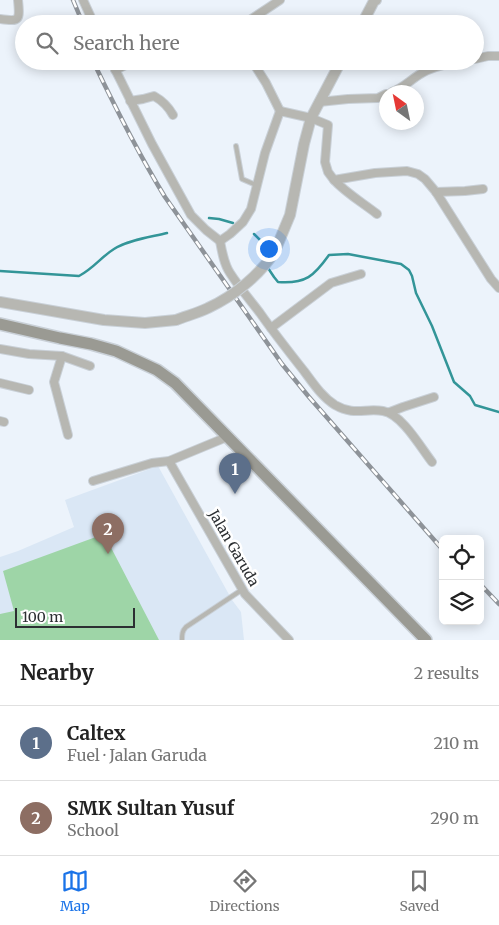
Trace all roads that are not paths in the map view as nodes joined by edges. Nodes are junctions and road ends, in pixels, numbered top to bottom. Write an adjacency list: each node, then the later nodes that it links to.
1 (18, 0): 5 (street)
2 (84, 0): 6 (street)
3 (280, 0): 7 (street)
4 (374, 0): 8 (street)
5 (19, 15)
6 (90, 15)
7 (258, 15)
8 (366, 15)
9 (0, 19): 10 (street)
10 (15, 20)
11 (499, 56): 12 (street)
12 (484, 57)
13 (115, 70): 19 (street)
14 (258, 70): 21 (street)
15 (336, 70): 20 (street)
16 (430, 70): 17 (street)
17 (407, 85)
18 (379, 98): 20 (street)
19 (130, 101): 22 (street); 30 (street)
20 (319, 102): 23 (street)
21 (280, 111): 23 (street); 26 (street)
22 (173, 115)
23 (311, 118): 25 (street); 35 (street, bridge)
24 (236, 146): 26 (lane)
25 (334, 180): 28 (street); 29 (street)
26 (256, 185): 30 (street)
27 (483, 189): 28 (street)
28 (436, 192): 33 (street)
29 (376, 214)
30 (220, 241): 37 (street)
31 (361, 274): 37 (street)
32 (499, 275): 33 (street)
33 (491, 279): 34 (street)
34 (499, 288)
35 (0, 302)
36 (1, 325): 46 (main road)
37 (271, 328): 44 (street)
38 (0, 349): 39 (street)
39 (62, 356): 40 (street); 45 (street)
40 (90, 366)
41 (0, 383): 42 (street)
42 (29, 390)
43 (434, 397): 44 (street)
44 (390, 412): 48 (street)
45 (68, 435)
46 (226, 437): 47 (street); 53 (main road)
47 (169, 461): 49 (street); 50 (street, Jalan Garuda)
48 (432, 462)
49 (93, 481)
50 (242, 589): 51 (lane); 52 (street, Jalan Garuda)
51 (182, 640)
52 (289, 640)
53 (426, 640)

